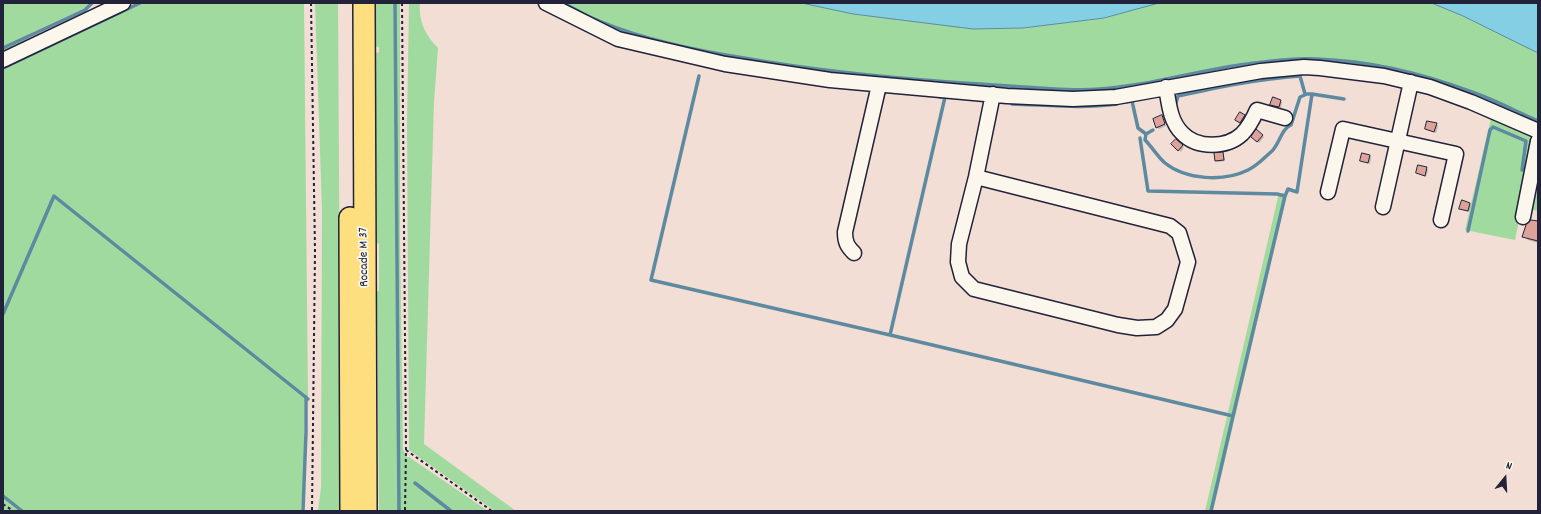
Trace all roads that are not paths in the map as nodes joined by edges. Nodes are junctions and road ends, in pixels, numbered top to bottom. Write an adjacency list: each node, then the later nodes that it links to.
1 (123, 3): 5 (street)
2 (349, 3): 19 (highway, Rocade M 37)
3 (364, 3): 19 (highway, Rocade M 37)
4 (546, 3): 7 (street)
5 (3, 60)
6 (1411, 82): 8 (street); 11 (street); 12 (street)
7 (879, 85): 9 (street); 20 (street)
8 (1166, 88): 9 (street); 10 (street)
9 (993, 94): 14 (street)
10 (1285, 118)
11 (1538, 131)
12 (1398, 141): 15 (street); 16 (street); 18 (street)
13 (1538, 141): 17 (street)
14 (976, 177): 14 (street)
15 (1328, 192)
16 (1384, 207)
17 (1523, 216)
18 (1440, 220)
19 (358, 248): 21 (highway, Rocade M 37)
20 (854, 253)
21 (358, 288): 22 (highway, Rocade M 37); 23 (highway, Rocade M 37)
22 (351, 511)
23 (366, 511)

